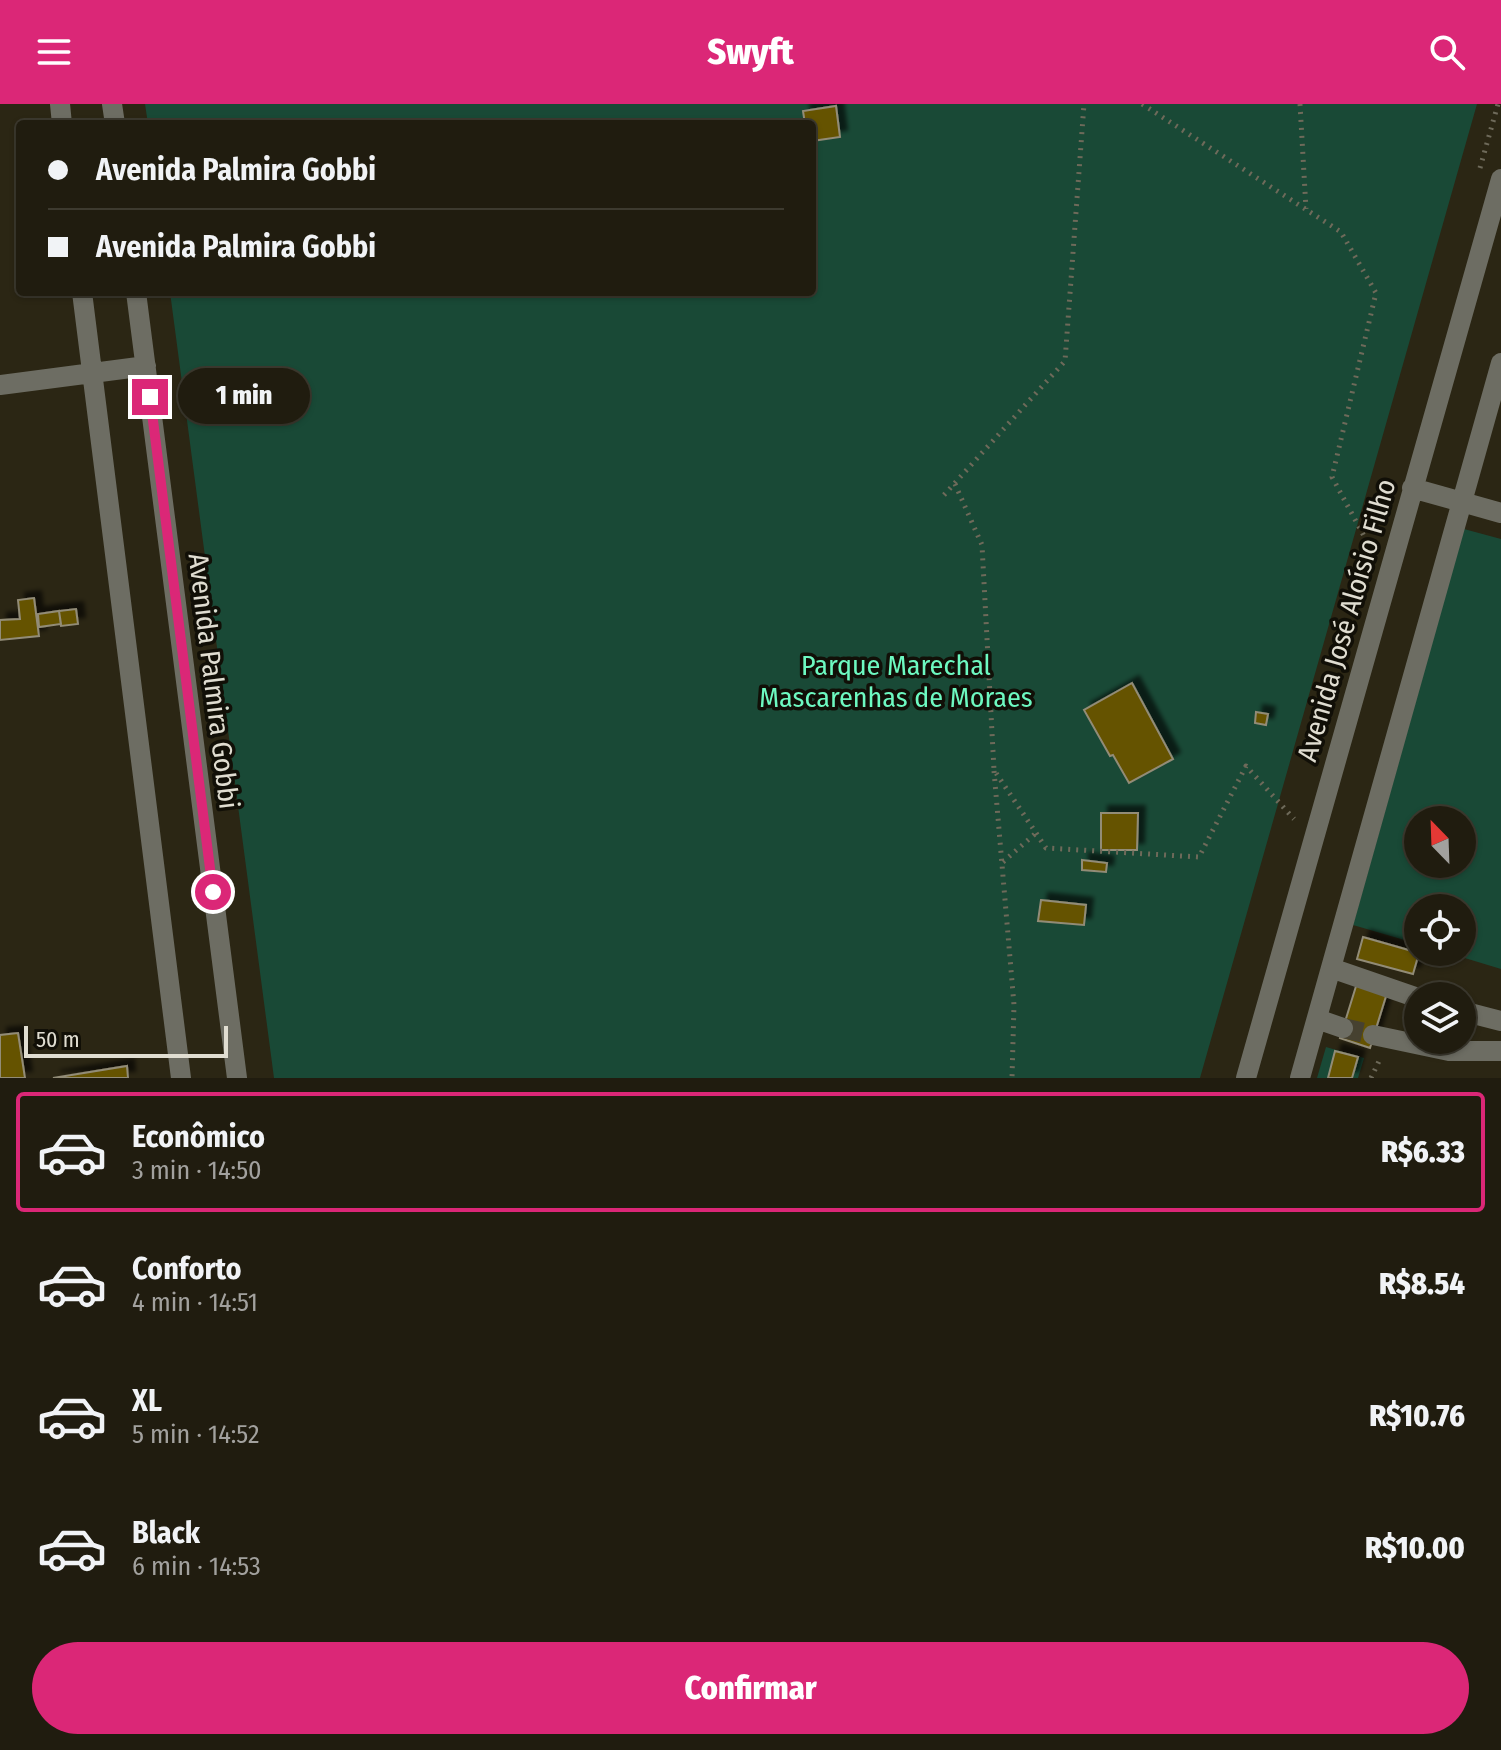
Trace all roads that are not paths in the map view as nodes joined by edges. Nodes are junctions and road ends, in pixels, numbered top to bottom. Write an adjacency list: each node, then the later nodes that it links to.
1 (1501, 179): 8 (street, Avenida José Aloísio Filho)
2 (82, 296): 6 (street)
3 (137, 296): 5 (street, Avenida Palmira Gobbi)
4 (1501, 363): 9 (street)
5 (146, 366): 6 (street); 22 (street, Avenida Palmira Gobbi)
6 (92, 374): 7 (street); 21 (street)
7 (0, 385)
8 (1412, 488): 9 (street); 23 (street, Avenida José Aloísio Filho)
9 (1463, 502): 10 (street); 11 (street)
10 (1501, 513)
11 (1331, 968): 12 (street); 14 (street)
12 (1404, 993)
13 (1476, 1015): 15 (street)
14 (1317, 1019): 16 (street); 24 (street)
15 (1501, 1021)
16 (1343, 1028)
17 (1373, 1035): 18 (street)
18 (1404, 1038)
19 (1476, 1048): 20 (street)
20 (1501, 1051)
21 (181, 1078)
22 (237, 1078)
23 (1246, 1078)
24 (1300, 1078)

